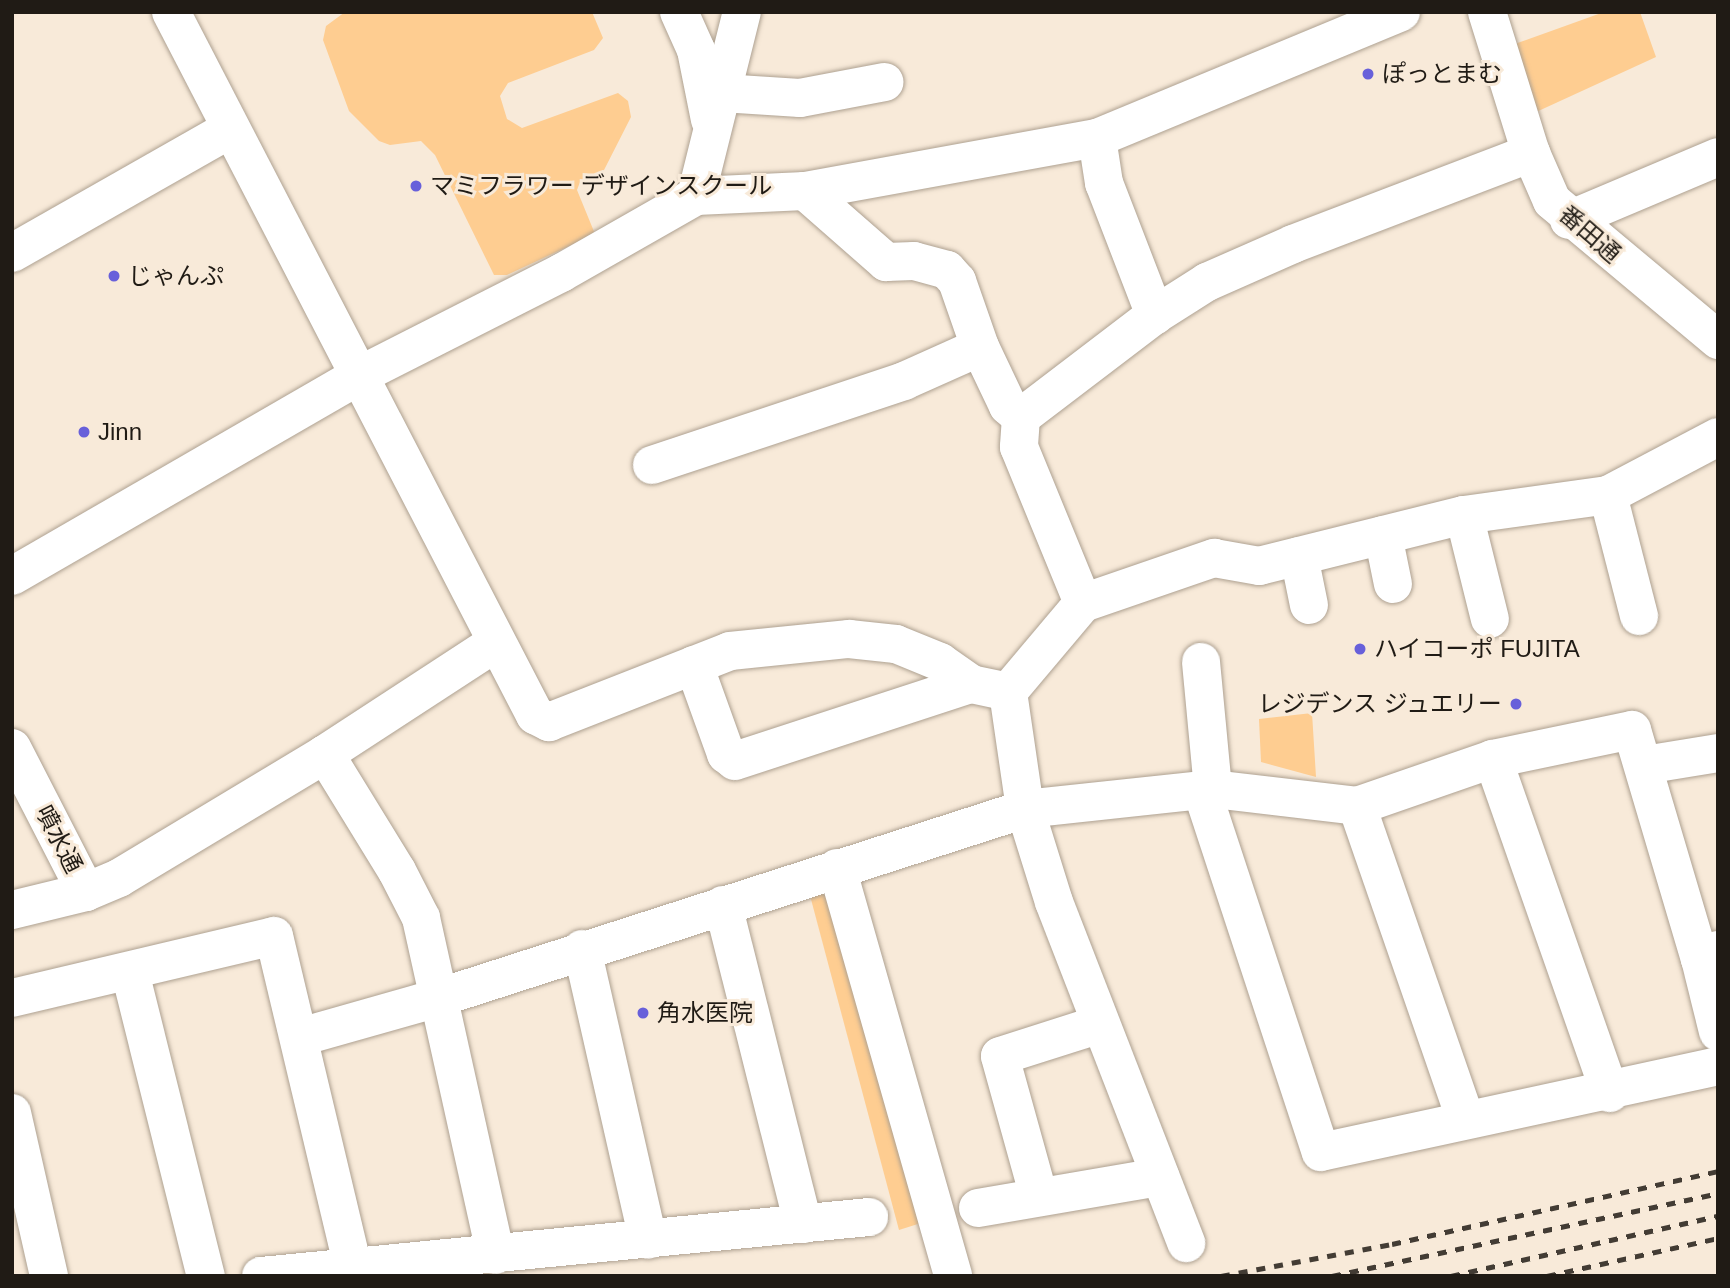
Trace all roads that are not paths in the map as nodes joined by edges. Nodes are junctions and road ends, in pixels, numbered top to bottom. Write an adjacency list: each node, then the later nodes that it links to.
1 (171, 12): 8 (street)
2 (679, 12): 10 (street)
3 (742, 12): 7 (street)
4 (1401, 12): 9 (street)
5 (1487, 12): 11 (street, 番田通)
6 (885, 82): 7 (street)
7 (722, 93): 10 (street)
8 (230, 129): 16 (street); 20 (street)
9 (1097, 138): 13 (street); 17 (street)
10 (714, 139): 14 (street)
11 (1531, 153): 15 (street, 番田通); 17 (street)
12 (1718, 157): 15 (street)
13 (804, 191): 14 (street); 19 (street)
14 (696, 196): 20 (street)
15 (1569, 220): 18 (street, 番田通)
16 (12, 253)
17 (1155, 316): 21 (street)
18 (1718, 340)
19 (980, 346): 21 (street); 23 (street)
20 (358, 376): 28 (street); 35 (street)
21 (1021, 417): 30 (street)
22 (1718, 437): 24 (street)
23 (652, 465)
24 (1608, 495): 25 (street); 32 (street)
25 (1464, 515): 26 (street); 34 (street)
26 (1383, 535): 27 (street); 29 (street)
27 (1299, 556): 30 (street); 31 (street)
28 (12, 576)
29 (1393, 584)
30 (1083, 603): 40 (street)
31 (1309, 605)
32 (1639, 617)
33 (826, 618): 36 (street)
34 (1490, 619)
35 (495, 643): 38 (street); 43 (street)
36 (759, 648): 38 (street); 39 (street)
37 (1201, 662): 46 (street)
38 (694, 665): 39 (street)
39 (971, 684): 40 (street)
40 (1008, 692): 48 (street)
41 (12, 748): 50 (street, 噴水通)
42 (1718, 752): 45 (street)
43 (325, 754): 50 (street); 57 (street)
44 (1493, 759): 45 (street); 47 (street); 62 (street)
45 (1645, 765): 54 (street)
46 (1207, 790): 47 (street); 48 (street); 64 (street)
47 (1357, 806): 64 (street)
48 (1025, 809): 49 (street); 58 (street)
49 (837, 868): 51 (street); 77 (street)
50 (86, 892): 52 (street)
51 (723, 905): 53 (street); 69 (street)
52 (12, 910)
53 (582, 949): 57 (street); 70 (street)
54 (1709, 955): 59 (street)
55 (130, 972): 56 (street); 60 (street); 75 (street)
56 (12, 998)
57 (438, 998): 60 (street); 72 (street)
58 (1100, 1024): 65 (street); 66 (street)
59 (1718, 1032)
60 (300, 1037): 73 (street)
61 (1718, 1066): 62 (street)
62 (1610, 1093): 64 (street)
63 (12, 1113): 74 (street)
64 (1465, 1118)
65 (1160, 1177): 66 (street); 71 (street)
66 (1039, 1197): 67 (street)
67 (978, 1208)
68 (869, 1217): 69 (street)
69 (803, 1224): 70 (street)
70 (648, 1240): 72 (street)
71 (1186, 1243)
72 (496, 1255): 73 (street)
73 (353, 1268): 76 (street)
74 (49, 1276)
75 (206, 1276)
76 (261, 1276)
77 (953, 1276)

